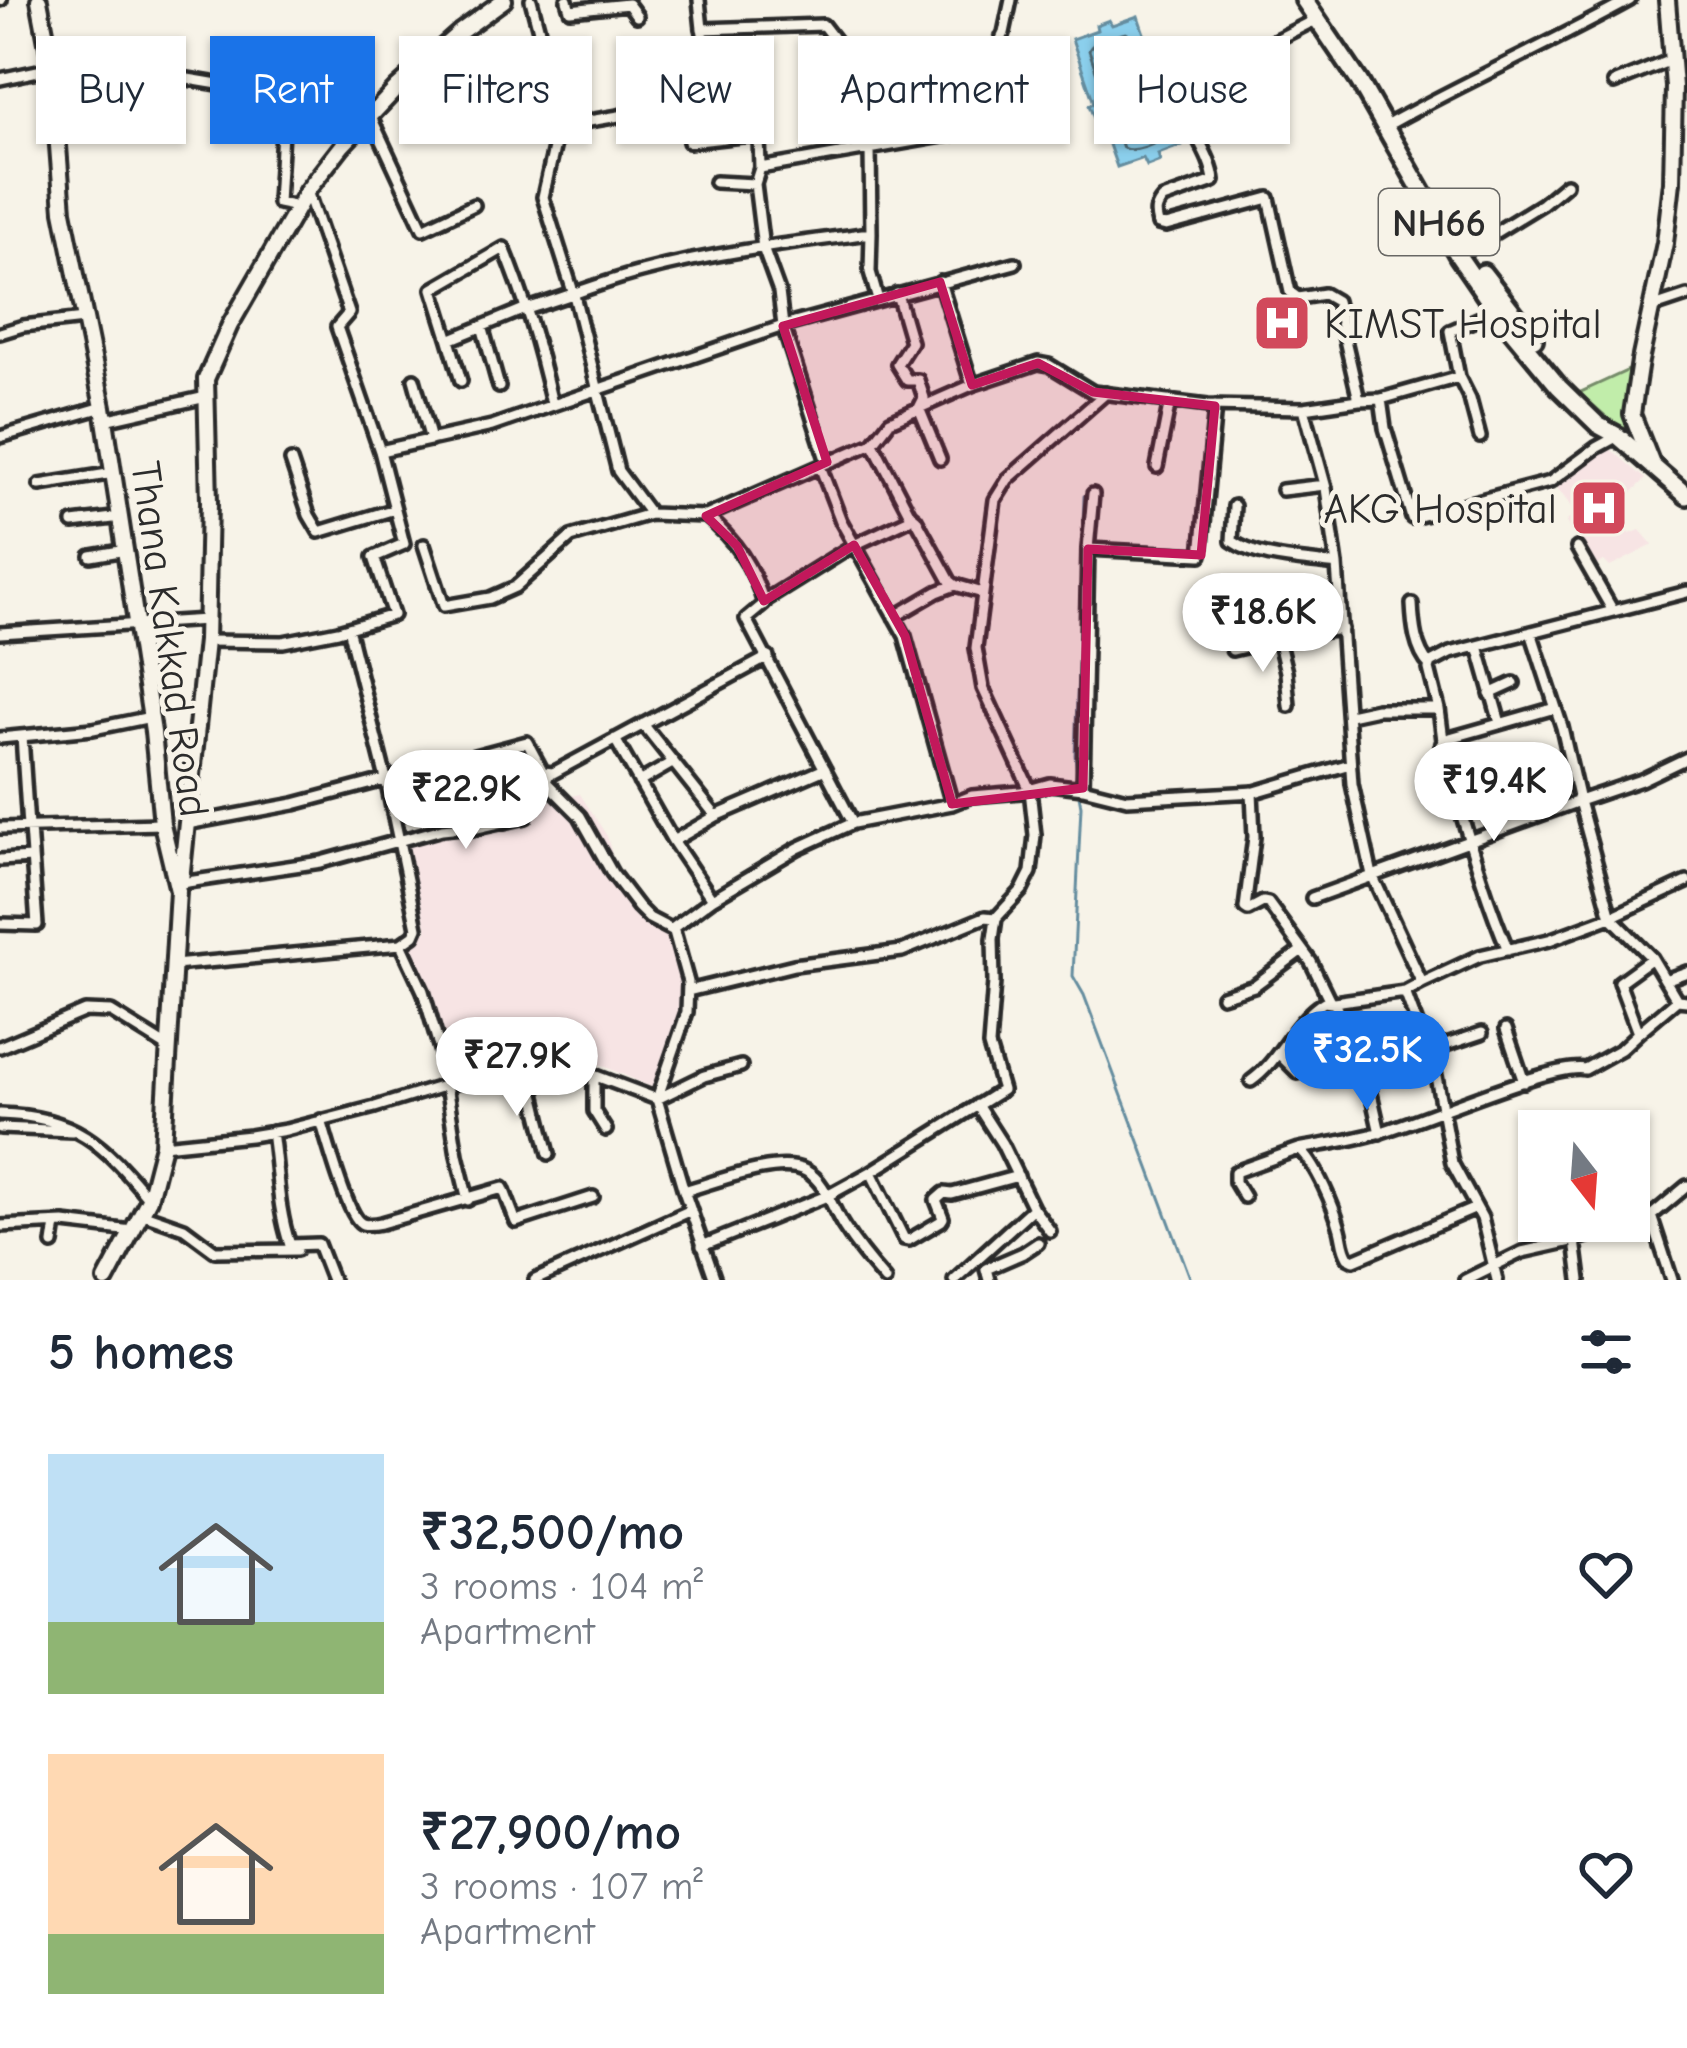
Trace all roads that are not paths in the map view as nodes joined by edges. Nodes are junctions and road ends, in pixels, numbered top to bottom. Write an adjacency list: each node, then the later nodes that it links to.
1 (39, 0): 14 (main road, Thana Kakkad Road)
2 (504, 0): 23 (main road)
3 (531, 0): 15 (street)
4 (566, 0): 11 (street)
5 (699, 0): 13 (street)
6 (1010, 0): 17 (street)
7 (1304, 0): 12 (highway, NH66)
8 (1315, 0): 24 (highway, NH66)
9 (1630, 0): 24 (street)
10 (1667, 0): 18 (main road)
11 (637, 16)
12 (1317, 19): 51 (highway, NH66); 68 (street)
13 (702, 27): 16 (street); 32 (street)
14 (45, 36)
15 (540, 36)
16 (703, 36)
17 (1003, 36)
18 (1671, 60): 22 (street); 25 (main road)
19 (36, 72): 21 (street)
20 (186, 79): 39 (street)
21 (0, 80)
22 (1613, 82)
23 (375, 111)
24 (1393, 122): 42 (highway, NH66)
25 (1680, 123): 49 (main road)
26 (375, 127): 38 (street)
27 (58, 144): 52 (main road, Thana Kakkad Road)
28 (343, 144): 37 (main road)
29 (556, 144): 46 (street)
30 (759, 144): 33 (street)
31 (890, 144): 32 (street)
32 (871, 147): 33 (street); 40 (street)
33 (760, 168): 35 (street)
34 (716, 182): 35 (street)
35 (755, 184): 41 (street)
36 (1566, 184): 42 (street)
37 (307, 191): 39 (main road); 79 (street)
38 (474, 205)
39 (298, 207): 65 (main road)
40 (871, 233): 41 (street); 48 (street)
41 (764, 248): 46 (street); 54 (street)
42 (1465, 251): 56 (highway, NH66)
43 (1015, 263): 44 (street)
44 (940, 282): 45 (street); 61 (street)
45 (897, 294): 48 (street); 72 (street)
46 (574, 295): 50 (street); 63 (street)
47 (1687, 296): 49 (street)
48 (878, 300): 54 (street)
49 (1651, 308): 84 (main road)
50 (526, 309): 53 (street); 57 (street); 69 (street)
51 (1496, 311): 56 (highway, NH66); 58 (street)
52 (84, 319): 55 (street); 73 (main road, Thana Kakkad Road)
53 (482, 326): 57 (street); 62 (street)
54 (783, 326): 63 (street); 82 (street)
55 (0, 333)
56 (1527, 338): 74 (highway, NH66)
57 (449, 340): 60 (street)
58 (1460, 377): 66 (street); 76 (street)
59 (414, 379): 77 (street)
60 (461, 382)
61 (972, 385): 64 (street); 72 (street)
62 (499, 387)
63 (597, 388): 69 (street); 93 (street)
64 (1106, 393): 67 (street); 107 (street)
65 (206, 397): 73 (street); 112 (main road)
66 (1381, 399): 68 (street); 74 (street)
67 (1171, 400): 70 (street); 83 (street)
68 (1359, 400): 71 (street)
69 (552, 404): 77 (street)
70 (1215, 406): 71 (street); 101 (street)
71 (1304, 408): 87 (street)
72 (919, 409): 78 (street); 80 (street)
73 (104, 414): 75 (street); 85 (main road, Thana Kakkad Road)
74 (1607, 429): 84 (highway, NH66)
75 (0, 437)
76 (1480, 437)
77 (430, 440): 79 (street)
78 (873, 443): 82 (street); 94 (street)
79 (380, 452): 92 (street)
80 (940, 458)
81 (291, 461): 92 (street)
82 (823, 464): 95 (street); 99 (street)
83 (1157, 467)
84 (1654, 468): 90 (highway, NH66)
85 (114, 473): 86 (street); 96 (main road, Thana Kakkad Road)
86 (40, 485)
87 (1325, 485): 88 (street); 104 (street)
88 (1282, 490)
89 (1093, 494): 101 (street)
90 (1687, 496)
91 (1234, 506): 104 (street)
92 (395, 508): 114 (street)
93 (650, 514): 95 (street); 98 (street)
94 (910, 514): 99 (street); 105 (street)
95 (706, 516): 108 (street)
96 (121, 518): 97 (street); 102 (main road, Thana Kakkad Road)
97 (73, 523)
98 (424, 545)
99 (854, 545): 108 (street); 111 (street)
100 (1576, 548): 110 (street)
101 (1088, 549): 144 (street)
102 (126, 550): 103 (street); 113 (main road, Thana Kakkad Road)
103 (91, 556)
104 (1337, 565): 115 (street)
105 (955, 585): 107 (street); 111 (street)
106 (1687, 592): 110 (street)
107 (983, 593): 145 (street)
108 (764, 601): 122 (street)
109 (1412, 604): 123 (street)
110 (1613, 611): 116 (street)
111 (894, 617): 148 (street)
112 (206, 620): 113 (street); 119 (main road)
113 (137, 626): 117 (street); 130 (main road, Thana Kakkad Road)
114 (348, 628): 119 (street); 142 (street)
115 (1342, 629): 118 (street); 129 (street)
116 (1531, 632): 120 (street); 127 (street)
117 (0, 633)
118 (1278, 639): 121 (street); 126 (street)
119 (206, 641): 153 (main road)
120 (1478, 646): 123 (street); 125 (street)
121 (1232, 650)
122 (767, 656): 132 (street); 140 (street)
123 (1430, 666): 128 (street)
124 (1514, 683): 125 (street)
125 (1490, 694): 131 (street)
126 (1289, 706)
127 (1555, 707): 131 (street); 147 (street)
128 (1439, 709): 129 (street); 136 (street)
129 (1348, 715): 139 (street)
130 (151, 717): 133 (street); 152 (main road, Thana Kakkad Road)
131 (1500, 723): 136 (street)
132 (643, 724): 135 (street); 138 (street)
133 (22, 736): 134 (street); 154 (street)
134 (0, 738)
135 (615, 739): 142 (street); 143 (street)
136 (1442, 740): 157 (street)
137 (1687, 758): 147 (street)
138 (672, 763): 143 (street); 149 (street)
139 (1350, 764): 146 (street); 161 (street)
140 (825, 769): 149 (street); 151 (street)
141 (548, 776): 169 (street)
142 (386, 779): 153 (street); 156 (street)
143 (639, 782): 158 (street)
144 (1083, 788): 145 (street); 146 (street)
145 (1030, 790): 148 (street); 166 (street)
146 (1252, 792): 171 (street)
147 (1579, 801): 157 (street); 167 (street)
148 (952, 804): 151 (street)
149 (716, 816): 158 (street)
150 (526, 817): 156 (street)
151 (853, 823): 165 (street)
152 (162, 824): 154 (street); 163 (main road, Thana Kakkad Road)
153 (187, 824): 163 (main road)
154 (29, 827): 155 (street); 159 (street)
155 (0, 828)
156 (399, 839): 163 (street); 170 (street)
157 (1469, 841): 161 (street); 172 (street)
158 (673, 842): 165 (street)
159 (31, 858): 160 (street); 168 (street)
160 (0, 860)
161 (1372, 875): 164 (street); 177 (street)
162 (1687, 882): 167 (street)
163 (180, 887): 174 (main road, Thana Kakkad Road)
164 (1312, 898)
165 (712, 899): 169 (street)
166 (996, 917): 178 (street); 198 (street)
167 (1611, 917): 172 (street); 173 (street)
168 (0, 924)
169 (674, 932): 178 (street)
170 (401, 944): 174 (street); 196 (street)
171 (1303, 950): 180 (street); 182 (street)
172 (1508, 950): 177 (street)
173 (1652, 958): 176 (street); 185 (street)
174 (174, 965): 187 (main road, Thana Kakkad Road)
175 (1687, 972): 176 (street)
176 (1665, 980): 181 (street)
177 (1422, 983): 179 (street)
178 (688, 992): 197 (street)
179 (1405, 992): 182 (street); 188 (street)
180 (1222, 996)
181 (1682, 1000): 185 (street)
182 (1333, 1003): 189 (street); 206 (street)
183 (1506, 1028): 195 (street)
184 (1482, 1033): 188 (street)
185 (1638, 1033): 195 (street)
186 (0, 1047): 187 (street)
187 (169, 1048): 207 (main road, Thana Kakkad Road)
188 (1428, 1051): 199 (street)
189 (1278, 1053): 190 (street); 194 (street)
190 (1335, 1064)
191 (741, 1066): 197 (street)
192 (530, 1072): 193 (street); 196 (street); 209 (street)
193 (594, 1075): 197 (street); 203 (street)
194 (1250, 1081)
195 (1524, 1082): 199 (street)
196 (448, 1084): 201 (street); 217 (street)
197 (657, 1099): 213 (street)
198 (977, 1105): 210 (street); 211 (street)
199 (1444, 1110): 206 (street); 220 (street)
200 (0, 1114): 204 (street)
201 (321, 1120): 205 (street); 217 (street)
202 (2, 1130): 204 (street)
203 (606, 1130)
204 (78, 1131): 218 (street)
205 (272, 1132): 207 (street); 231 (street)
206 (1380, 1133): 208 (street)
207 (163, 1145): 218 (main road, Thana Kakkad Road)
208 (1299, 1150): 216 (street); 220 (street)
209 (549, 1154)
210 (871, 1172): 211 (street); 214 (street)
211 (1018, 1176): 219 (street)
212 (1687, 1186): 222 (street)
213 (684, 1191): 214 (street); 221 (street)
214 (827, 1196): 232 (street); 238 (street)
215 (592, 1197): 217 (street)
216 (1244, 1197)
217 (468, 1200)
218 (145, 1206): 225 (main road, Thana Kakkad Road); 231 (street)
219 (1033, 1208): 226 (street); 239 (street)
220 (1476, 1208): 233 (street)
221 (691, 1210): 232 (street); 236 (street)
222 (1651, 1216): 244 (street)
223 (56, 1224): 224 (street); 225 (street); 230 (street)
224 (0, 1226)
225 (132, 1231): 234 (main road, Thana Kakkad Road)
226 (1050, 1232)
227 (1566, 1242): 233 (street)
228 (1575, 1242): 243 (street)
229 (1038, 1243): 240 (street)
230 (53, 1244)
231 (290, 1245): 235 (street)
232 (702, 1246): 237 (street)
233 (1494, 1266): 241 (street); 242 (street)
234 (106, 1280)
235 (332, 1280)
236 (536, 1280)
237 (715, 1280)
238 (885, 1280)
239 (954, 1280)
240 (989, 1280)
241 (1465, 1280)
242 (1496, 1280)
243 (1580, 1280)
244 (1672, 1280)

